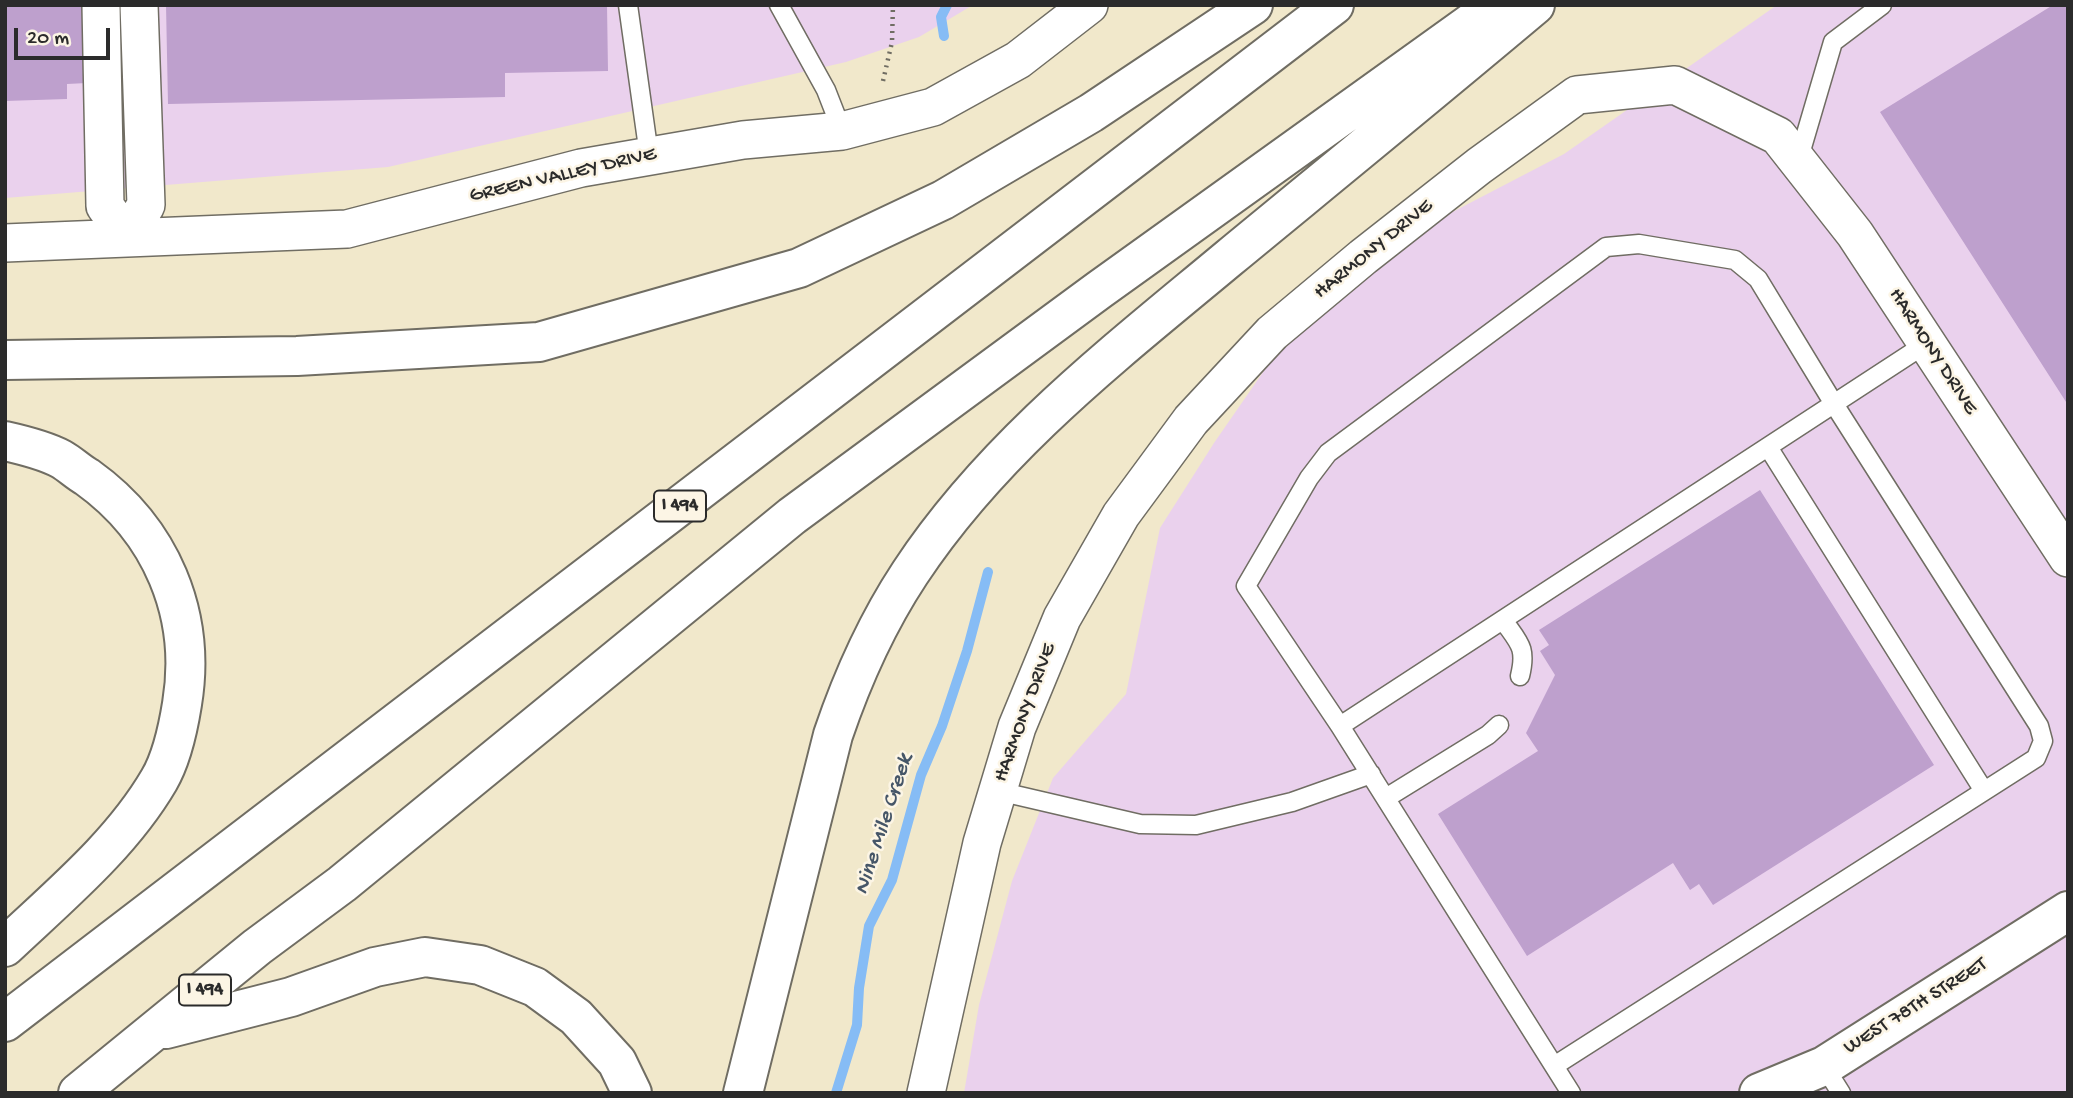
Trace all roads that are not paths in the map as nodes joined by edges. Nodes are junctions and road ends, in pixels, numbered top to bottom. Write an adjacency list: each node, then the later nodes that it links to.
1 (101, 5): 14 (street)
2 (139, 5): 14 (street)
3 (628, 5): 12 (lane)
4 (779, 5): 11 (lane)
5 (1089, 5): 11 (street, GREEN VALLEY DRIVE)
6 (1254, 5): 17 (main road)
7 (1334, 5): 32 (main road, I 494)
8 (1496, 5): 33 (main road, I 494)
9 (1535, 5): 38 (main road)
10 (1882, 5): 13 (lane)
11 (842, 131): 12 (street, GREEN VALLEY DRIVE)
12 (649, 156): 14 (street, GREEN VALLEY DRIVE)
13 (1798, 161): 16 (street, HARMONY DRIVE); 27 (street, HARMONY DRIVE)
14 (127, 237): 15 (street, GREEN VALLEY DRIVE)
15 (5, 243)
16 (1927, 343): 18 (lane); 21 (street, HARMONY DRIVE)
17 (5, 360)
18 (1834, 404): 20 (lane); 25 (lane); 28 (lane)
19 (5, 441): 31 (main road)
20 (1768, 447): 22 (lane); 28 (lane)
21 (2068, 558)
22 (1503, 620): 23 (lane); 25 (lane)
23 (1520, 677)
24 (1499, 725): 29 (lane)
25 (1340, 726): 26 (lane)
26 (1371, 774): 27 (lane); 29 (lane)
27 (998, 791): 39 (street, HARMONY DRIVE)
28 (1984, 791): 34 (lane)
29 (1386, 798): 34 (lane)
30 (2068, 911): 35 (main road, WEST 78TH STREET)
31 (5, 947)
32 (16, 1015)
33 (153, 1032): 36 (main road, I 494); 37 (main road)
34 (1554, 1066): 40 (lane)
35 (1833, 1079): 41 (main road, WEST 78TH STREET)
36 (85, 1088)
37 (632, 1093)
38 (743, 1093)
39 (926, 1093)
40 (1571, 1093)
41 (1759, 1093)

